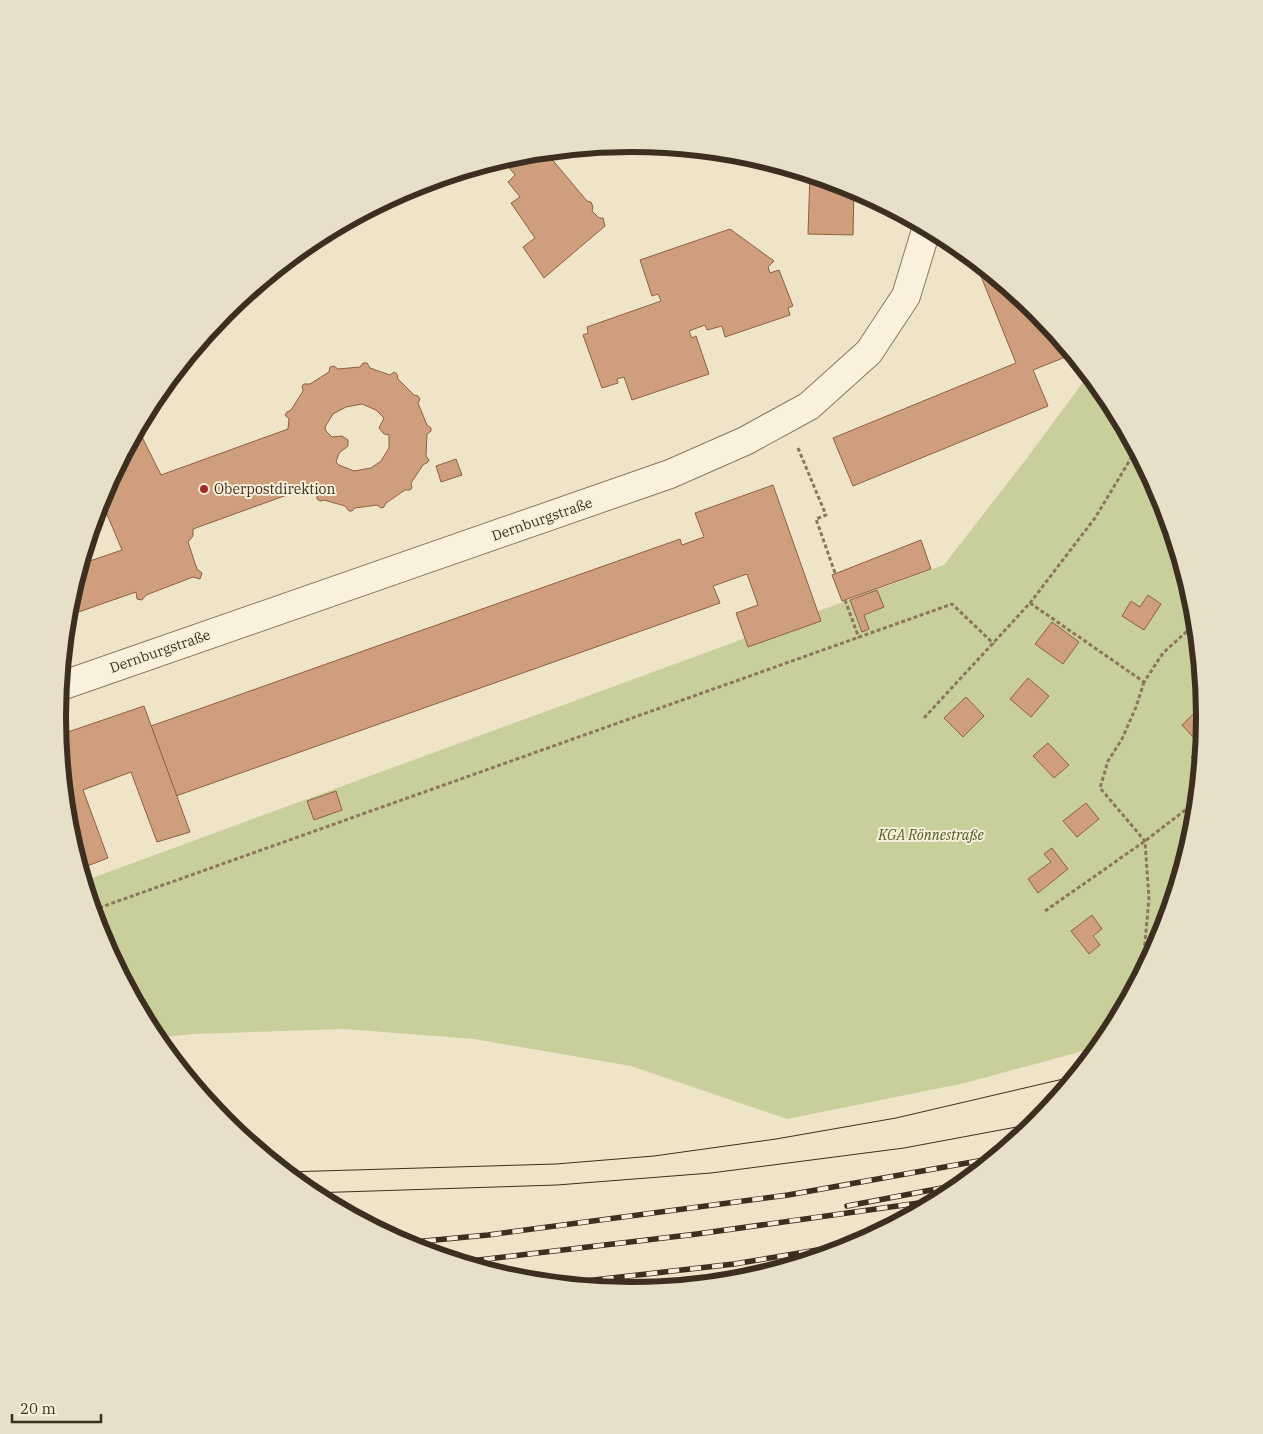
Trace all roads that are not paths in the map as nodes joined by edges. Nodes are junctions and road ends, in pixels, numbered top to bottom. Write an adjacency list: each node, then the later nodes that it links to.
1 (925, 234): 2 (street, Dernburgstraße)
2 (67, 684)

